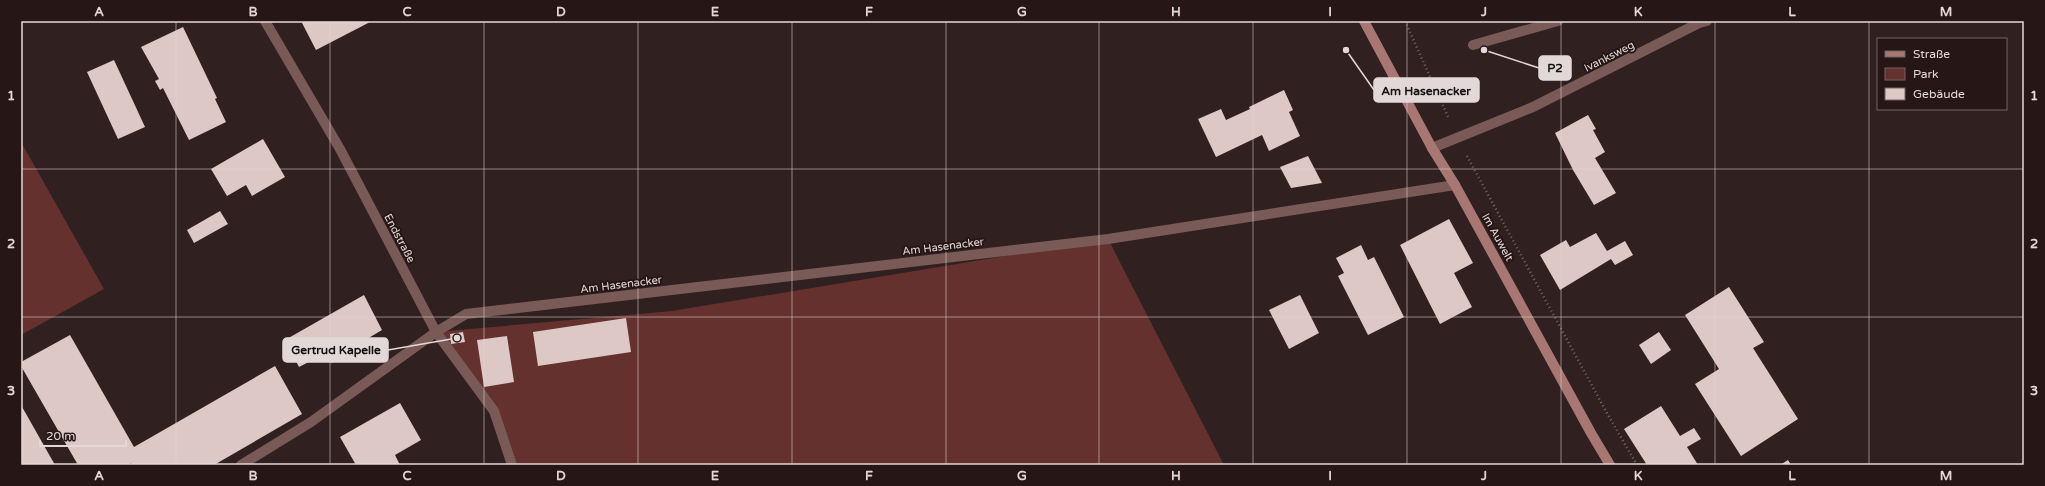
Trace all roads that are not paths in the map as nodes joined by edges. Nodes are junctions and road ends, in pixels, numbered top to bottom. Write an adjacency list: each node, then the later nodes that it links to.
1 (265, 21): 8 (street, Endstraße)
2 (1364, 21): 6 (main road, Im Auwelt)
3 (1558, 21): 5 (street)
4 (1707, 21): 6 (street, Ivanksweg)
5 (1473, 44)
6 (1432, 148): 7 (main road, Im Auwelt)
7 (1456, 186): 8 (street, Am Hasenacker); 11 (main road, Im Auwelt)
8 (436, 332): 9 (street, Am Hasenacker); 10 (street, Endstraße)
9 (241, 465)
10 (512, 465)
11 (1610, 465)

